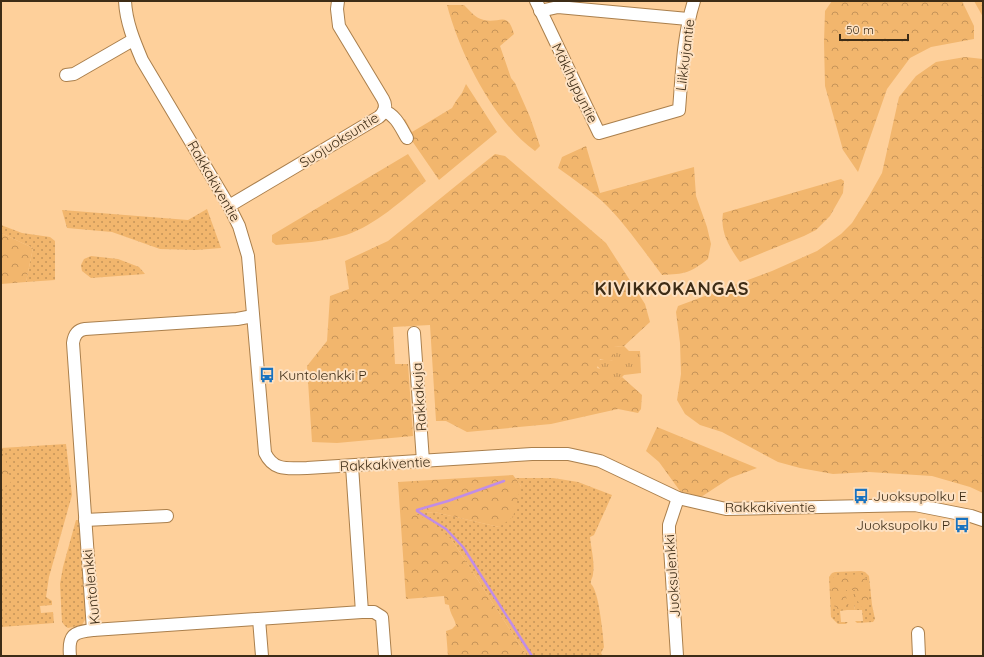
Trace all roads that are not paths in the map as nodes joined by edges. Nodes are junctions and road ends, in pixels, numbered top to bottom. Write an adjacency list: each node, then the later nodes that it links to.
1 (125, 1): 6 (street, Rakkakiventie)
2 (338, 1): 9 (street, Suojuoksuntie)
3 (694, 1): 5 (street, Liikkujantie)
4 (538, 6): 5 (street); 8 (street, Mäkihypyntie)
5 (688, 19): 8 (street, Liikkujantie)
6 (133, 40): 7 (street); 11 (street, Rakkakiventie)
7 (66, 75)
8 (679, 110)
9 (384, 111): 10 (street); 11 (street, Suojuoksuntie)
10 (407, 138)
11 (229, 206): 12 (street, Rakkakiventie)
12 (253, 316): 15 (street, Rakkakiventie); 18 (street, Kuntolenkki)
13 (414, 333): 14 (street, Rakkakuja)
14 (423, 461): 15 (street, Rakkakiventie); 16 (street, Rakkakiventie)
15 (352, 466): 20 (street)
16 (678, 498): 19 (street, Rakkakiventie); 27 (street, Juoksulenkki)
17 (167, 516): 18 (street)
18 (85, 520): 22 (street, Kuntolenkki)
19 (983, 520)
20 (362, 612): 21 (street, Kuntolenkki); 26 (street, Kuntolenkki)
21 (259, 619): 22 (street, Kuntolenkki); 25 (street)
22 (92, 630): 24 (street)
23 (918, 633): 28 (street)
24 (70, 656)
25 (262, 656)
26 (385, 656)
27 (677, 656)
28 (919, 656)

